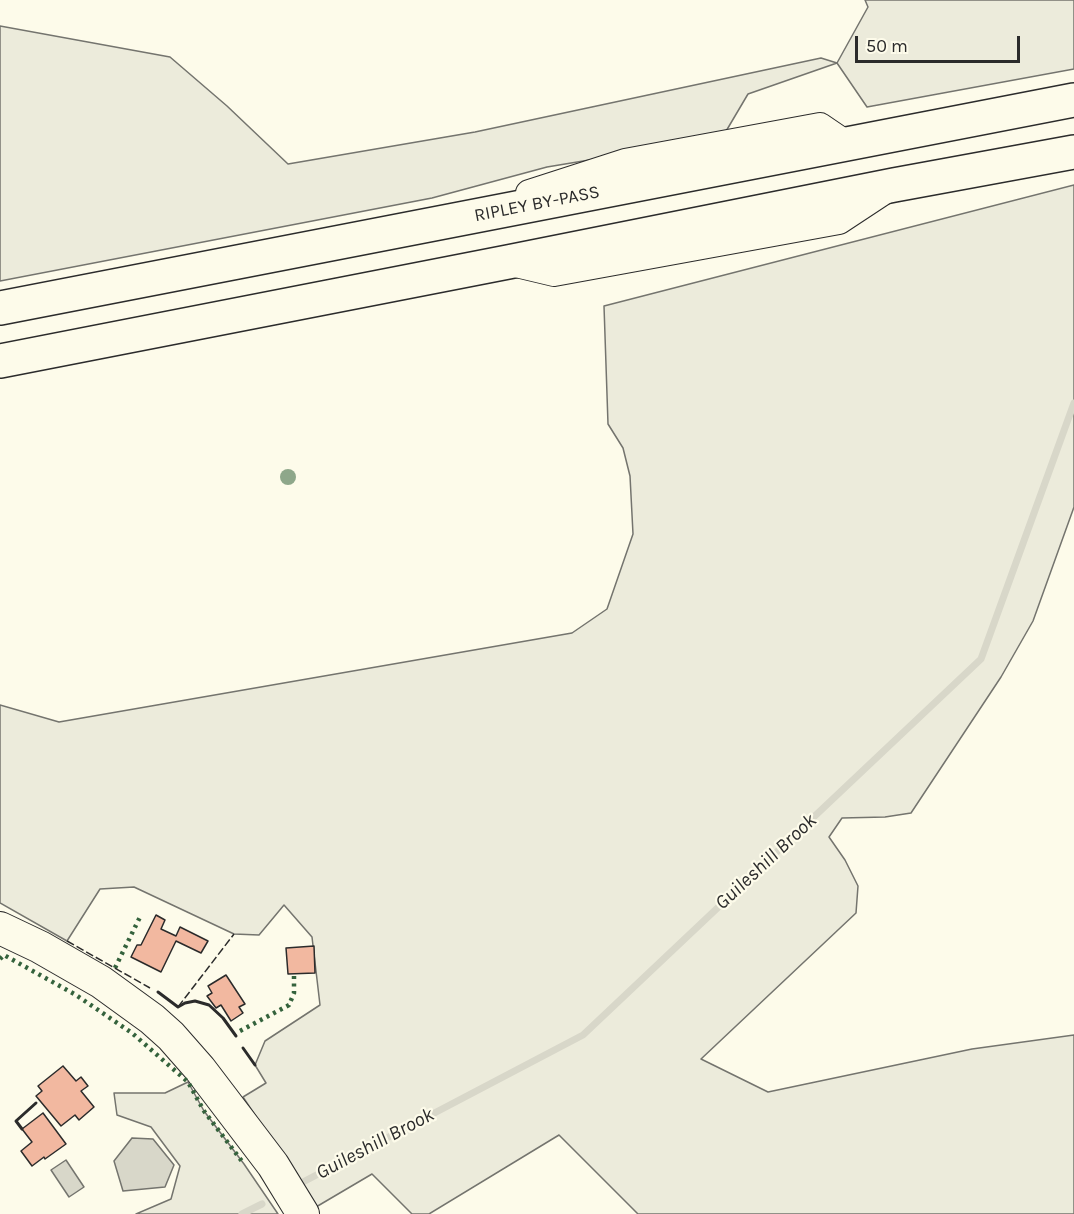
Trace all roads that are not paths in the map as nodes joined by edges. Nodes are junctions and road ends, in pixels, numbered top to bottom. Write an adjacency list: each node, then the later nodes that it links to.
1 (1074, 100): 3 (highway, RIPLEY BY-PASS)
2 (1074, 152): 4 (highway)
3 (0, 308)
4 (0, 361)
5 (0, 928): 6 (main road)
6 (300, 1210)

